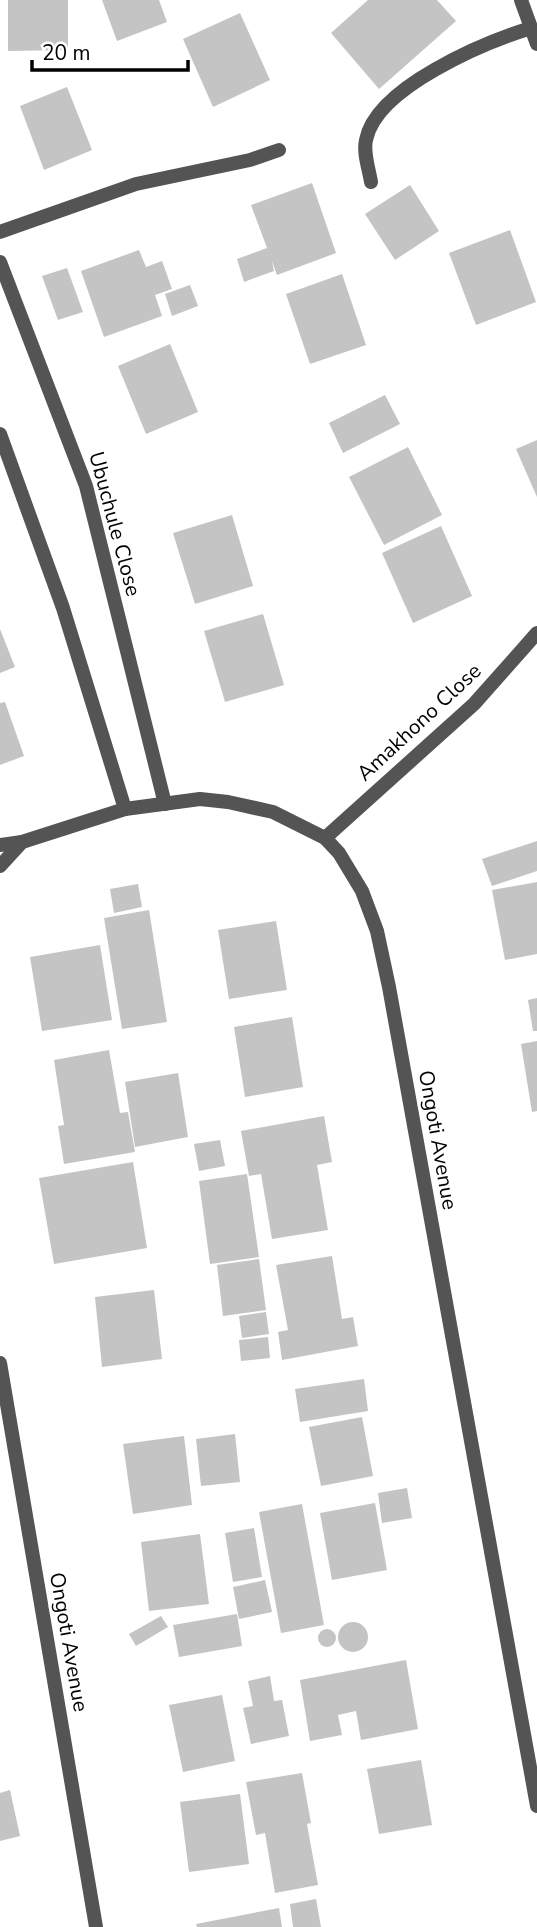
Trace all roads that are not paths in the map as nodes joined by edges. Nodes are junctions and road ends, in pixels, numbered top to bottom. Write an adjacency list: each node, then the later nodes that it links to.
1 (521, 0): 2 (street)
2 (531, 28): 3 (street); 5 (street)
3 (537, 44)
4 (279, 150): 6 (street)
5 (371, 182)
6 (0, 232)
7 (0, 262): 8 (street, Ubuchule Close)
8 (6, 295): 11 (street, Ubuchule Close)
9 (0, 434): 12 (street)
10 (537, 633): 13 (street, Amakhono Close)
11 (165, 804): 12 (street, Ongoti Avenue); 13 (street, Ongoti Avenue)
12 (125, 809): 14 (street, Ongoti Avenue)
13 (325, 838): 18 (street, Ongoti Avenue)
14 (22, 842): 15 (street); 16 (street, Ongoti Avenue)
15 (0, 845)
16 (0, 866)
17 (0, 1363): 19 (street, Ongoti Avenue)
18 (537, 1803)
19 (96, 1927)

